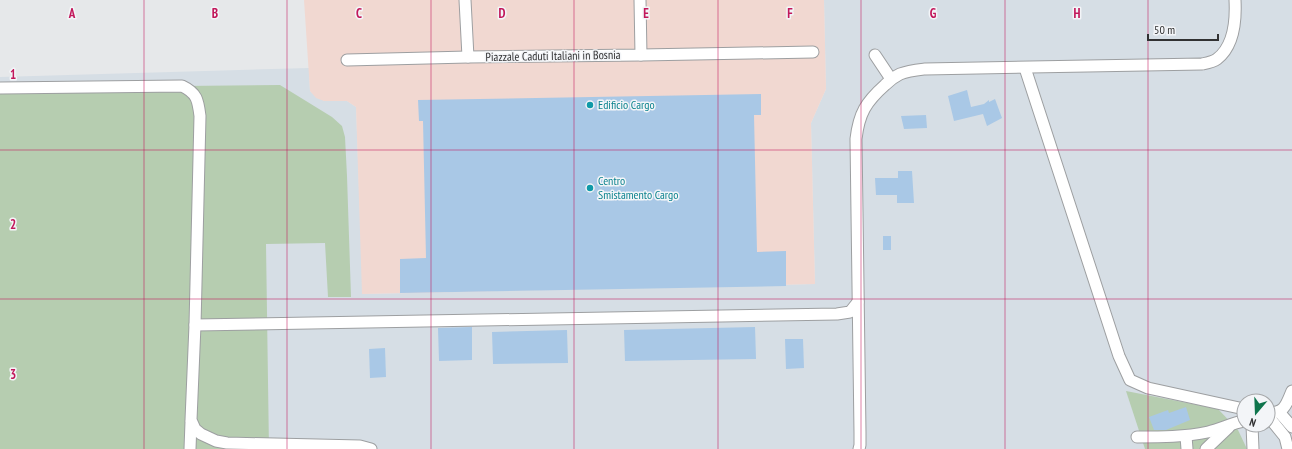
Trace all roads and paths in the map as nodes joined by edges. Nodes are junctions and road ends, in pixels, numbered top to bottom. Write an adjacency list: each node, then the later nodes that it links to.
1 (465, 0): 7 (lane, Piazzale Caduti Italiani in Bosnia)
2 (640, 0): 5 (lane)
3 (1235, 0): 9 (lane)
4 (813, 52): 5 (lane, Piazzale Caduti Italiani in Bosnia)
5 (641, 55): 7 (lane, Piazzale Caduti Italiani in Bosnia)
6 (875, 55): 10 (lane)
7 (468, 58): 8 (lane)
8 (347, 60)
9 (1024, 68): 10 (lane); 15 (lane)
10 (891, 79): 12 (lane)
11 (0, 88): 13 (lane)
12 (858, 302): 13 (lane); 28 (lane)
13 (195, 325): 18 (lane)
14 (1292, 391): 16 (lane)
15 (1236, 407)
16 (1276, 412)
17 (1276, 417): 22 (lane)
18 (191, 420): 26 (lane); 27 (lane)
19 (1276, 421): 32 (lane)
20 (1236, 422): 24 (lane)
21 (1236, 424): 30 (lane)
22 (1292, 427)
23 (1253, 433): 31 (lane)
24 (1186, 436): 25 (lane); 29 (lane)
25 (1137, 437)
26 (190, 449)
27 (371, 449)
28 (859, 449)
29 (1187, 449)
30 (1206, 449)
31 (1253, 449)
32 (1288, 449)

